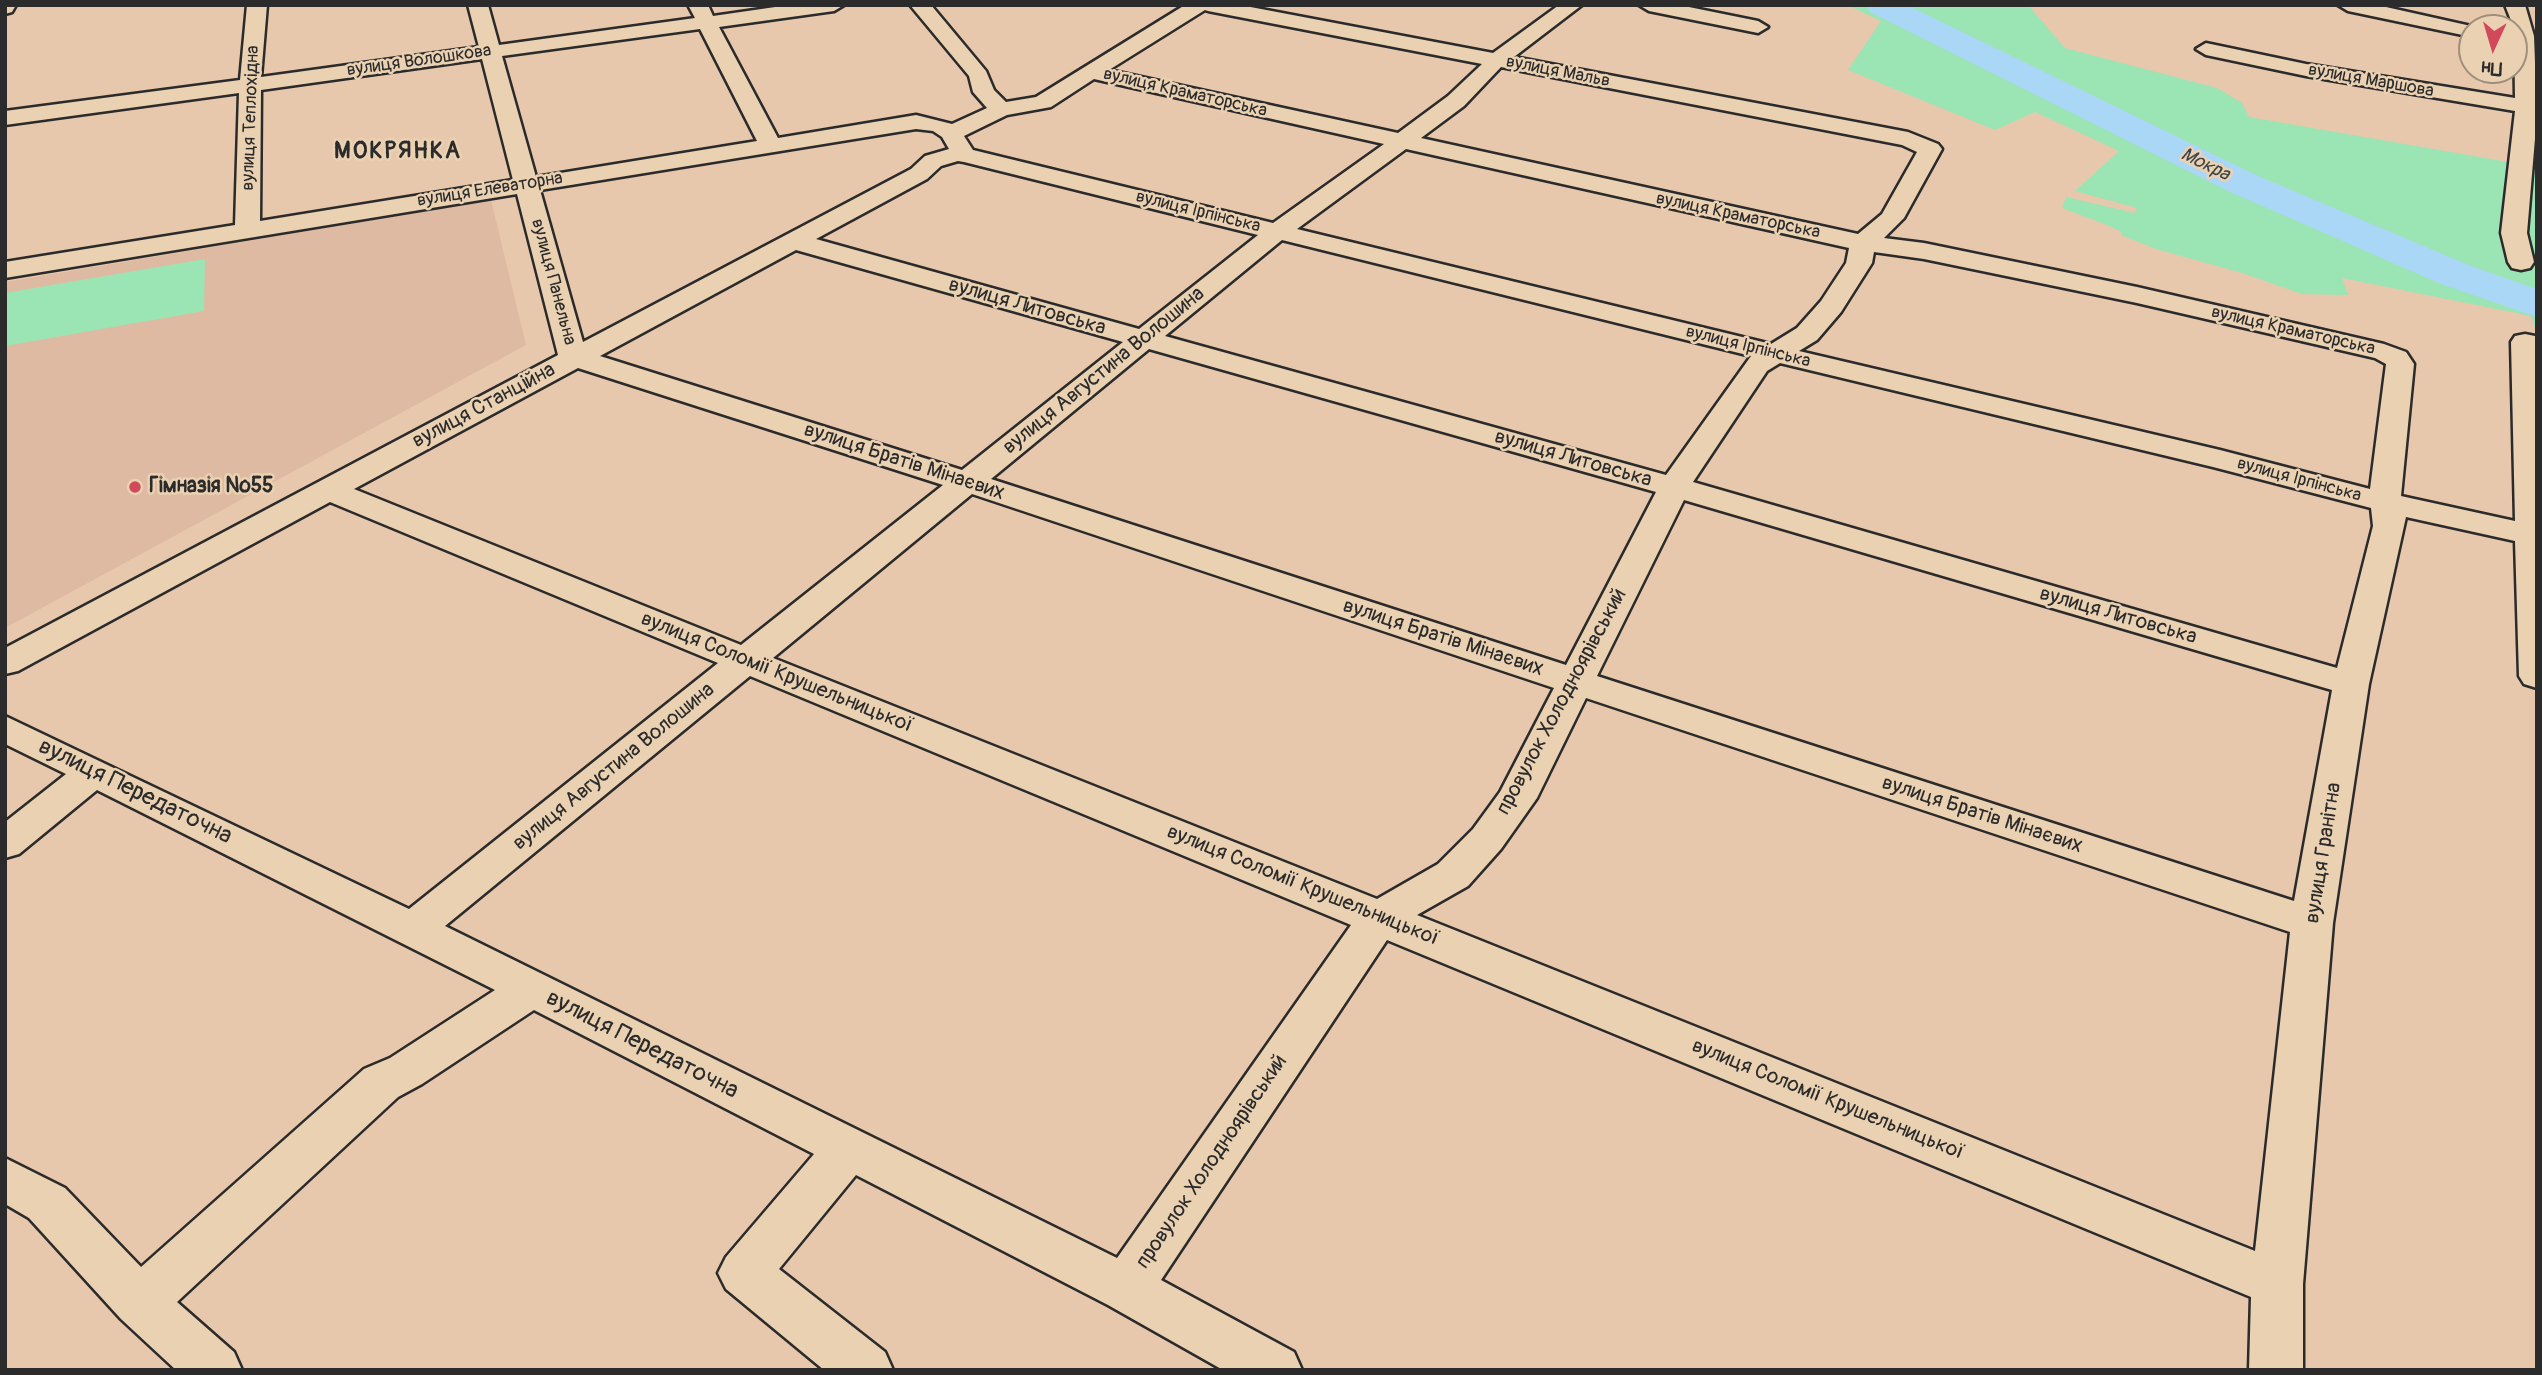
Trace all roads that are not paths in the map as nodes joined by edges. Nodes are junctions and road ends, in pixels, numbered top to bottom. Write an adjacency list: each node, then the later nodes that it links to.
1 (257, 5): 17 (street, вулиця Теплохідна)
2 (478, 5): 14 (street, вулиця Панельна)
3 (834, 5): 10 (street, вулиця Волошкова)
4 (920, 5): 20 (street)
5 (1199, 5): 16 (street, вулиця Станційна)
6 (1208, 5): 15 (street, вулиця Мальв)
7 (1572, 5): 15 (street, вулиця Августина Волошина)
8 (1649, 5): 11 (street)
9 (2348, 5): 12 (street)
10 (703, 13): 14 (street, вулиця Волошкова); 25 (street)
11 (1758, 27)
12 (2458, 28)
13 (2206, 49): 19 (street, вулиця Маршова)
14 (489, 52): 17 (street, вулиця Волошкова); 26 (street, вулиця Панельна)
15 (1497, 60): 22 (street, вулиця Мальв); 23 (street, вулиця Августина Волошина)
16 (1094, 73): 20 (street, вулиця Станційна); 23 (street, вулиця Краматорська)
17 (250, 83): 21 (street, вулиця Волошкова); 27 (street, вулиця Теплохідна)
18 (2528, 84): 19 (street)
19 (2532, 108): 31 (street)
20 (1001, 110): 24 (street, вулиця Станційна)
21 (5, 118)
22 (1908, 139): 30 (street, провулок Холодноярівський)
23 (1399, 141): 28 (street, вулиця Августина Волошина); 30 (street, вулиця Краматорська)
24 (956, 142): 25 (street, вулиця Елеваторна); 28 (street, вулиця Ірпінська); 29 (street, вулиця Станційна)
25 (770, 144): 26 (street, вулиця Елеваторна)
26 (527, 184): 27 (street, вулиця Елеваторна); 37 (street, вулиця Панельна)
27 (247, 230): 32 (street, вулиця Елеваторна)
28 (1277, 232): 33 (street, вулиця Августина Волошина); 36 (street, вулиця Ірпінська)
29 (793, 241): 33 (street, вулиця Литовська); 37 (street, вулиця Станційна)
30 (1863, 243): 35 (street, вулиця Краматорська); 36 (street, провулок Холодноярівський)
31 (2521, 262)
32 (5, 270)
33 (1144, 339): 38 (street, вулиця Августина Волошина); 39 (street, вулиця Литовська)
34 (2525, 342): 42 (street)
35 (2384, 352): 41 (street, вулиця Гранітна)
36 (1773, 353): 39 (street, провулок Холодноярівський); 41 (street, вулиця Ірпінська)
37 (573, 357): 38 (street, вулиця Братів Мінаєвих); 40 (street, вулиця Станційна)
38 (967, 482): 44 (street, вулиця Августина Волошина); 47 (street, вулиця Братів Мінаєвих)
39 (1674, 487): 47 (street, провулок Холодноярівський); 48 (street, вулиця Литовська)
40 (327, 490): 44 (street, вулиця Соломії Крушельницької); 45 (street, вулиця Станційна)
41 (2384, 502): 42 (street, вулиця Ірпінська); 48 (street, вулиця Гранітна)
42 (2535, 536): 43 (street)
43 (2536, 636): 46 (street)
44 (746, 660): 52 (street, вулиця Соломії Крушельницької); 54 (street, вулиця Августина Волошина)
45 (5, 663)
46 (2537, 676)
47 (1574, 680): 52 (street, провулок Холодноярівський); 53 (street, вулиця Братів Мінаєвих)
48 (2351, 684): 53 (street, вулиця Гранітна)
49 (5, 728): 50 (street, вулиця Передаточна)
50 (94, 772): 51 (street); 54 (street, вулиця Передаточна)
51 (5, 844)
52 (1380, 917): 58 (street, вулиця Соломії Крушельницької); 59 (street, провулок Холодноярівський)
53 (2312, 923): 58 (street, вулиця Гранітна)
54 (413, 929): 55 (street, вулиця Передаточна)
55 (532, 989): 56 (street, вулиця Передаточна); 60 (street)
56 (849, 1149): 59 (street, вулиця Передаточна); 62 (street)
57 (5, 1179): 60 (street)
58 (2277, 1284): 64 (street, вулиця Гранітна)
59 (1126, 1288): 63 (street, вулиця Передаточна)
60 (140, 1302): 61 (street)
61 (215, 1370)
62 (866, 1370)
63 (1275, 1370)
64 (2276, 1370)

